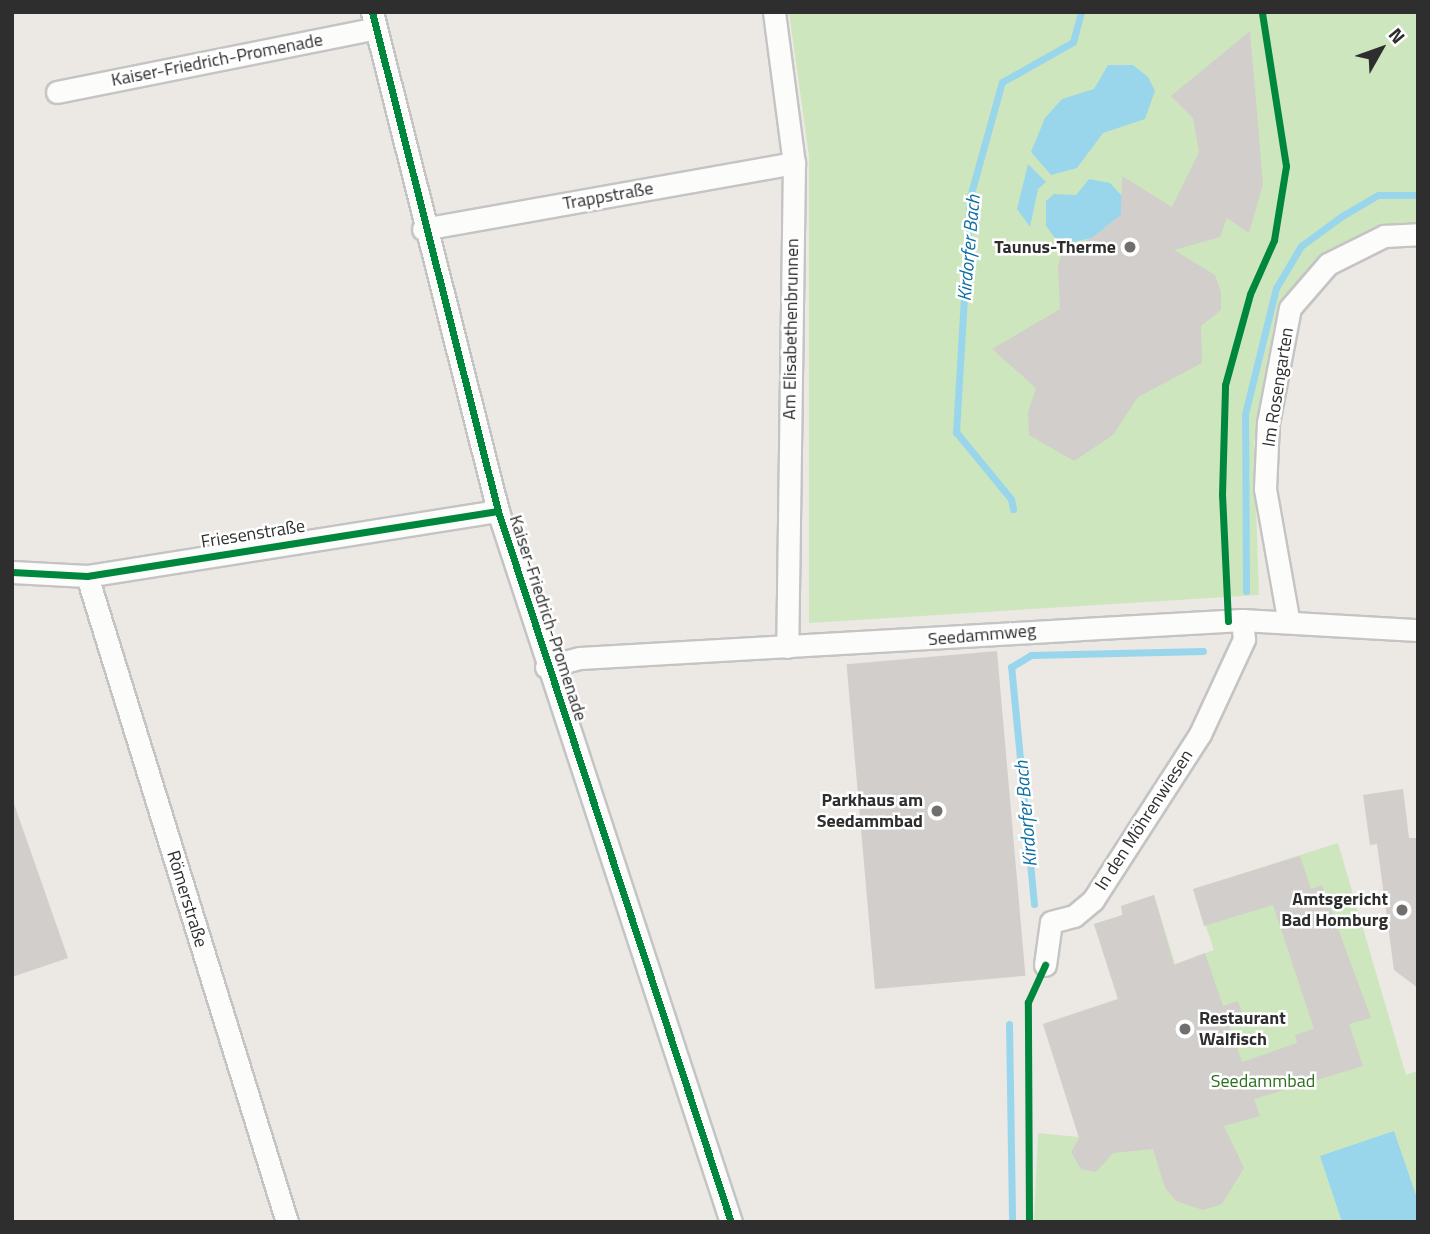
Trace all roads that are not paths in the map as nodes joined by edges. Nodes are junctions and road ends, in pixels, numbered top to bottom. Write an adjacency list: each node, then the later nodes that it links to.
1 (774, 12): 4 (street, Am Elisabethenbrunnen)
2 (374, 20): 3 (street, Kaiser-Friedrich-Promenade); 5 (street, Kaiser-Friedrich-Promenade)
3 (57, 92)
4 (793, 163): 5 (street, Trappstraße); 13 (street, Am Elisabethenbrunnen)
5 (423, 229): 7 (street, Kaiser-Friedrich-Promenade)
6 (1418, 234): 10 (street, Im Rosengarten)
7 (498, 511): 9 (street, Friesenstraße); 14 (street, Kaiser-Friedrich-Promenade)
8 (12, 572): 9 (street, Friesenstraße)
9 (87, 576): 16 (street, Römerstraße)
10 (1288, 618): 11 (street, Seedammweg); 12 (street, Seedammweg)
11 (1242, 620): 13 (street, Seedammweg); 15 (street, In den Möhrenwiesen)
12 (1418, 629)
13 (787, 647): 14 (street, Seedammweg)
14 (546, 667): 17 (street, Kaiser-Friedrich-Promenade)
15 (1045, 965)
16 (287, 1222)
17 (732, 1222)

